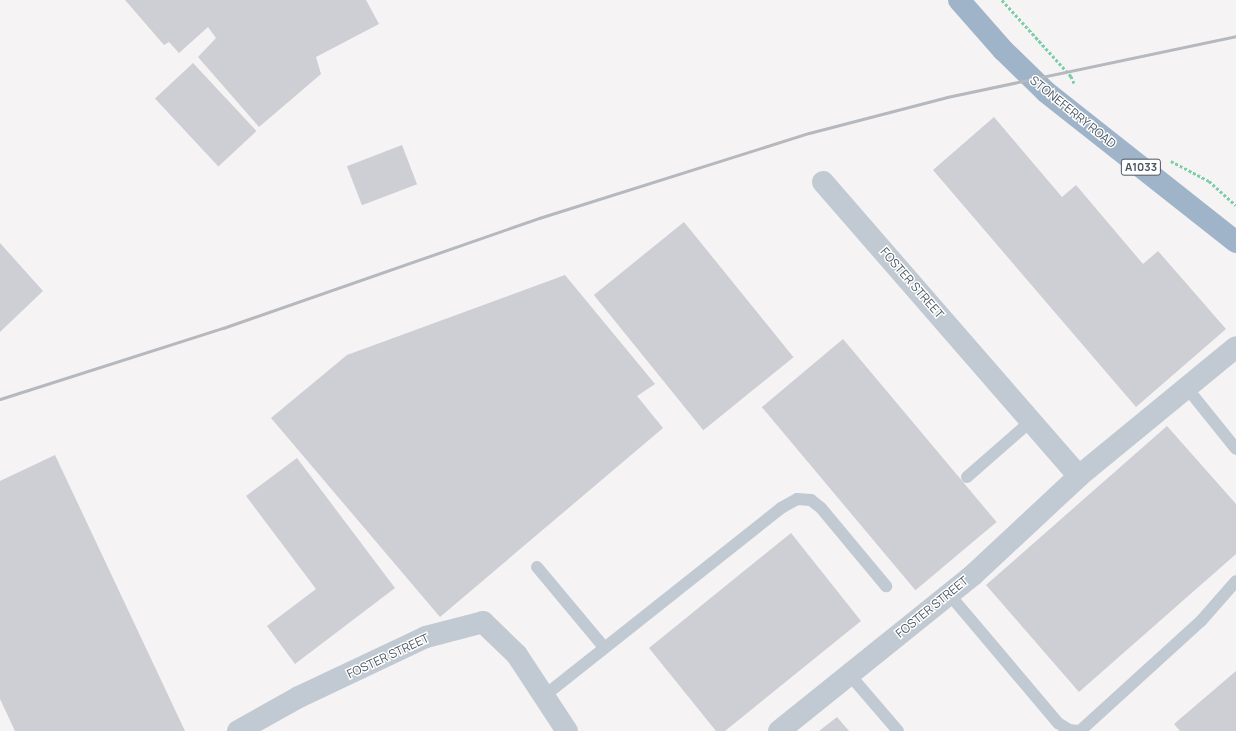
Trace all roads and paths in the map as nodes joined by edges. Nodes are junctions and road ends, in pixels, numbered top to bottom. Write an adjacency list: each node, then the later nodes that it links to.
1 (959, 0): 7 (highway, STONEFERRY ROAD / A1033)
2 (1002, 0): 3 (path)
3 (1076, 88)
4 (1170, 160): 6 (path)
5 (823, 182): 10 (street, FOSTER STREET)
6 (1236, 205)
7 (1236, 242)
8 (1236, 347): 9 (street, FOSTER STREET)
9 (1187, 388): 11 (lane); 12 (street, FOSTER STREET)
10 (1032, 421): 12 (street, FOSTER STREET); 13 (lane)
11 (1236, 449)
12 (1079, 476): 17 (street, FOSTER STREET)
13 (967, 477)
14 (537, 567): 18 (lane)
15 (1236, 581): 25 (lane)
16 (886, 586): 18 (lane)
17 (949, 594): 19 (street, FOSTER STREET); 25 (lane)
18 (604, 647): 20 (lane)
19 (849, 674): 23 (street, FOSTER STREET); 24 (lane)
20 (544, 696): 21 (street, FOSTER STREET); 22 (street, FOSTER STREET)
21 (238, 731)
22 (567, 731)
23 (779, 731)
24 (898, 731)
25 (1079, 731)

